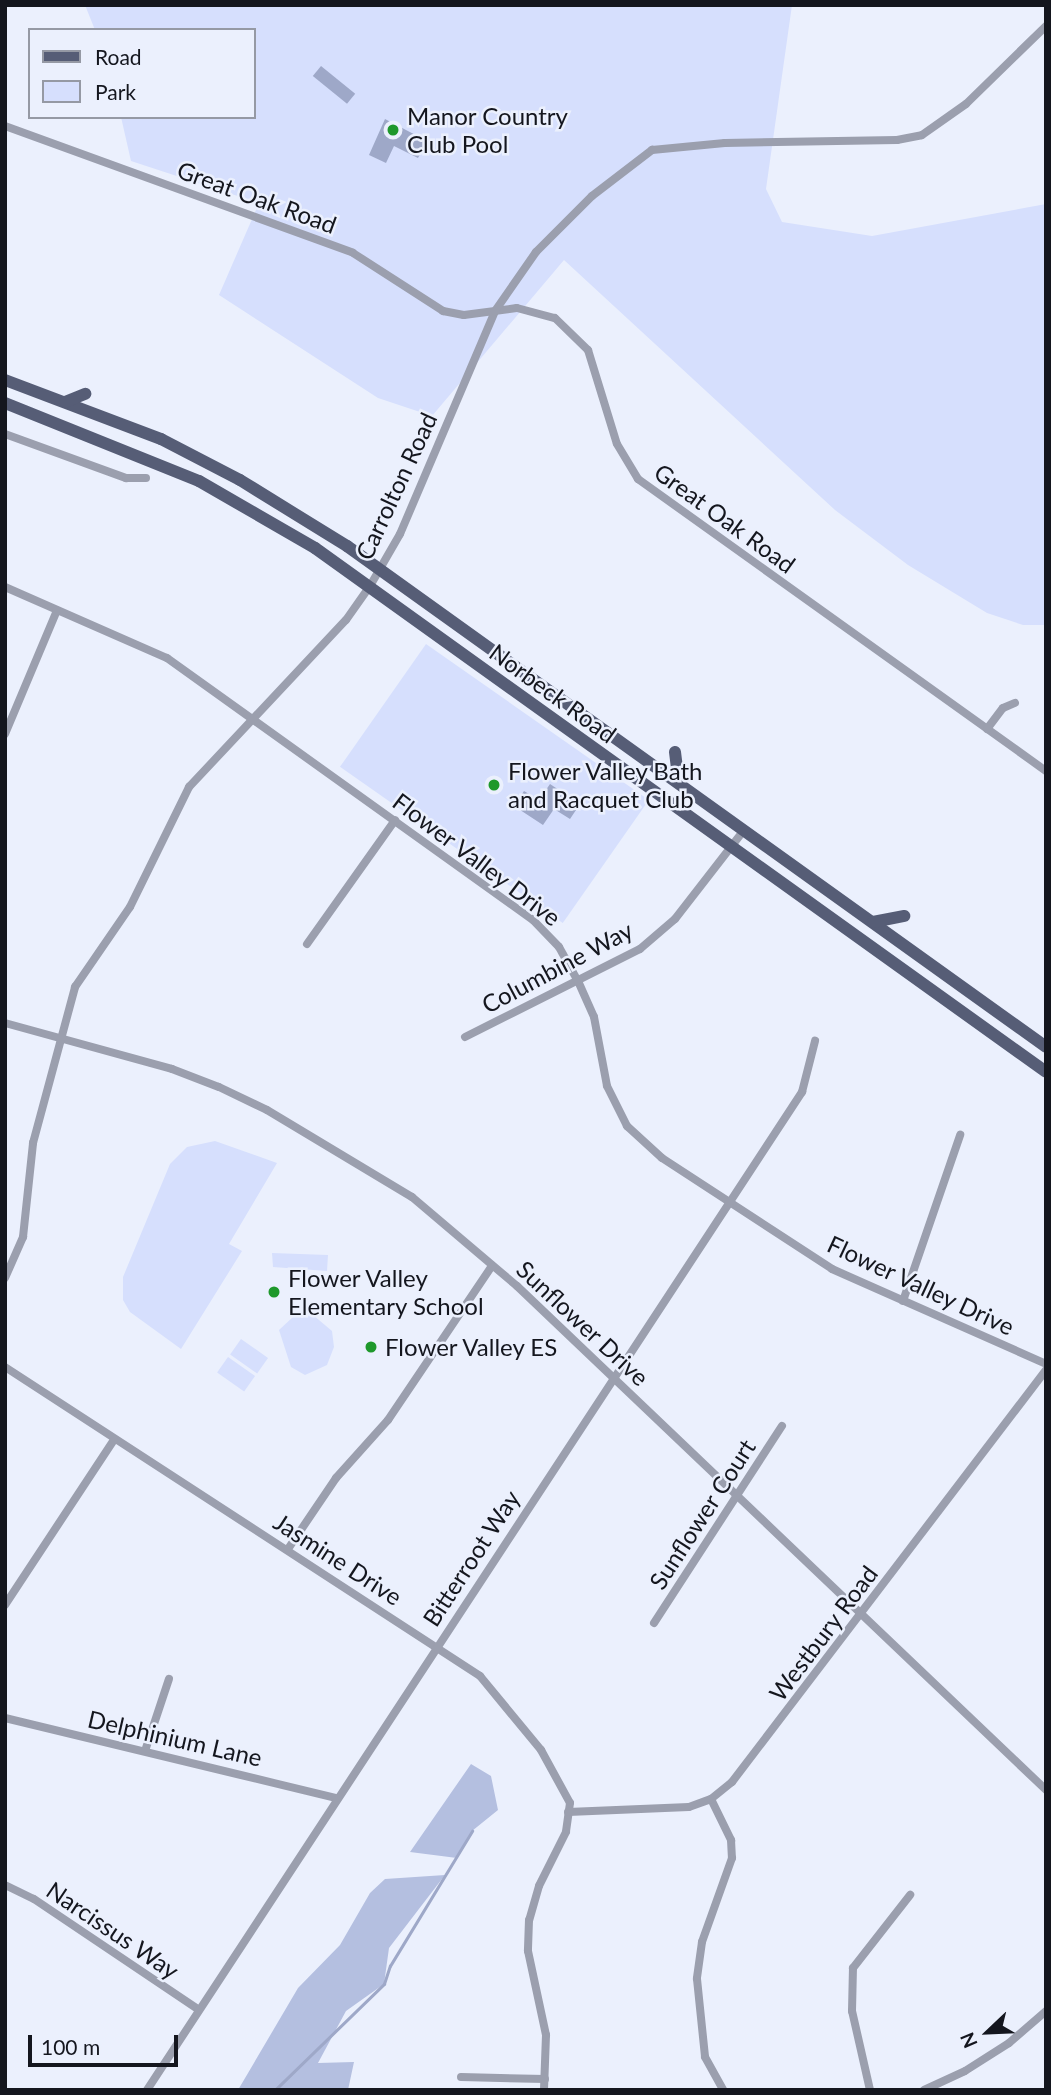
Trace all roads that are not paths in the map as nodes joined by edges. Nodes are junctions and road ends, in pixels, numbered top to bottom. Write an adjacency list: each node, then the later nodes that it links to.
1 (1046, 26): 3 (street, Carrolton Road)
2 (5, 126): 3 (street, Great Oak Road)
3 (495, 311): 10 (street, Carrolton Road); 16 (street, Great Oak Road)
4 (5, 380): 6 (main road, Norbeck Road)
5 (85, 394): 6 (main road)
6 (65, 402): 10 (main road, Norbeck Road)
7 (5, 403): 11 (main road, Norbeck Road)
8 (5, 434): 9 (street)
9 (146, 478)
10 (380, 569): 11 (street, Carrolton Road); 20 (main road, Norbeck Road)
11 (370, 586): 15 (street, Carrolton Road); 23 (main road, Norbeck Road)
12 (5, 587): 13 (street, Flower Valley Drive)
13 (57, 610): 15 (street, Flower Valley Drive); 17 (street)
14 (1015, 703): 16 (street)
15 (254, 719): 21 (street, Flower Valley Drive); 29 (street, Carrolton Road)
16 (987, 729): 19 (street, Great Oak Road)
17 (5, 734)
18 (675, 752): 20 (main road)
19 (1046, 771)
20 (679, 783): 22 (main road, Norbeck Road)
21 (395, 820): 26 (street); 27 (street, Flower Valley Drive)
22 (744, 830): 23 (street, Columbine Way); 25 (main road, Norbeck Road)
23 (732, 848): 27 (street, Columbine Way); 33 (main road, Norbeck Road)
24 (904, 916): 25 (main road)
25 (873, 922): 32 (main road, Norbeck Road)
26 (307, 944)
27 (578, 981): 30 (street, Columbine Way); 35 (street, Flower Valley Drive)
28 (5, 1023): 29 (street, Sunflower Drive)
29 (61, 1037): 36 (street, Sunflower Drive); 37 (street, Carrolton Road)
30 (464, 1037)
31 (815, 1041): 35 (street, Bitterroot Way)
32 (1046, 1047)
33 (1046, 1072)
34 (960, 1135): 38 (street)
35 (728, 1203): 38 (street, Flower Valley Drive); 42 (street, Bitterroot Way)
36 (492, 1266): 42 (street, Sunflower Drive); 46 (street)
37 (5, 1278)
38 (903, 1301): 39 (street, Flower Valley Drive)
39 (1046, 1364)
40 (5, 1367): 44 (street, Jasmine Drive)
41 (1046, 1370): 48 (street, Westbury Road)
42 (614, 1379): 45 (street, Sunflower Drive); 50 (street, Bitterroot Way)
43 (782, 1426): 45 (street, Sunflower Court)
44 (114, 1440): 46 (street, Jasmine Drive); 47 (street)
45 (738, 1495): 48 (street, Sunflower Drive); 49 (street, Sunflower Court)
46 (288, 1549): 50 (street, Jasmine Drive)
47 (5, 1605)
48 (862, 1614): 54 (street, Sunflower Drive); 56 (street, Westbury Road)
49 (654, 1623)
50 (437, 1646): 55 (street, Bitterroot Way); 57 (street, Jasmine Drive)
51 (169, 1679): 53 (street)
52 (5, 1718): 53 (street, Delphinium Lane)
53 (145, 1751): 55 (street, Delphinium Lane)
54 (1046, 1790)
55 (336, 1798): 60 (street, Bitterroot Way)
56 (711, 1799): 57 (street); 66 (street)
57 (568, 1812): 63 (street)
58 (5, 1885): 60 (street, Narcissus Way)
59 (910, 1895): 67 (street)
60 (198, 2009): 64 (street, Bitterroot Way)
61 (1046, 2011): 68 (street)
62 (461, 2077): 63 (street)
63 (545, 2079): 65 (street)
64 (147, 2090)
65 (544, 2090)
66 (723, 2090)
67 (870, 2090)
68 (924, 2090)

